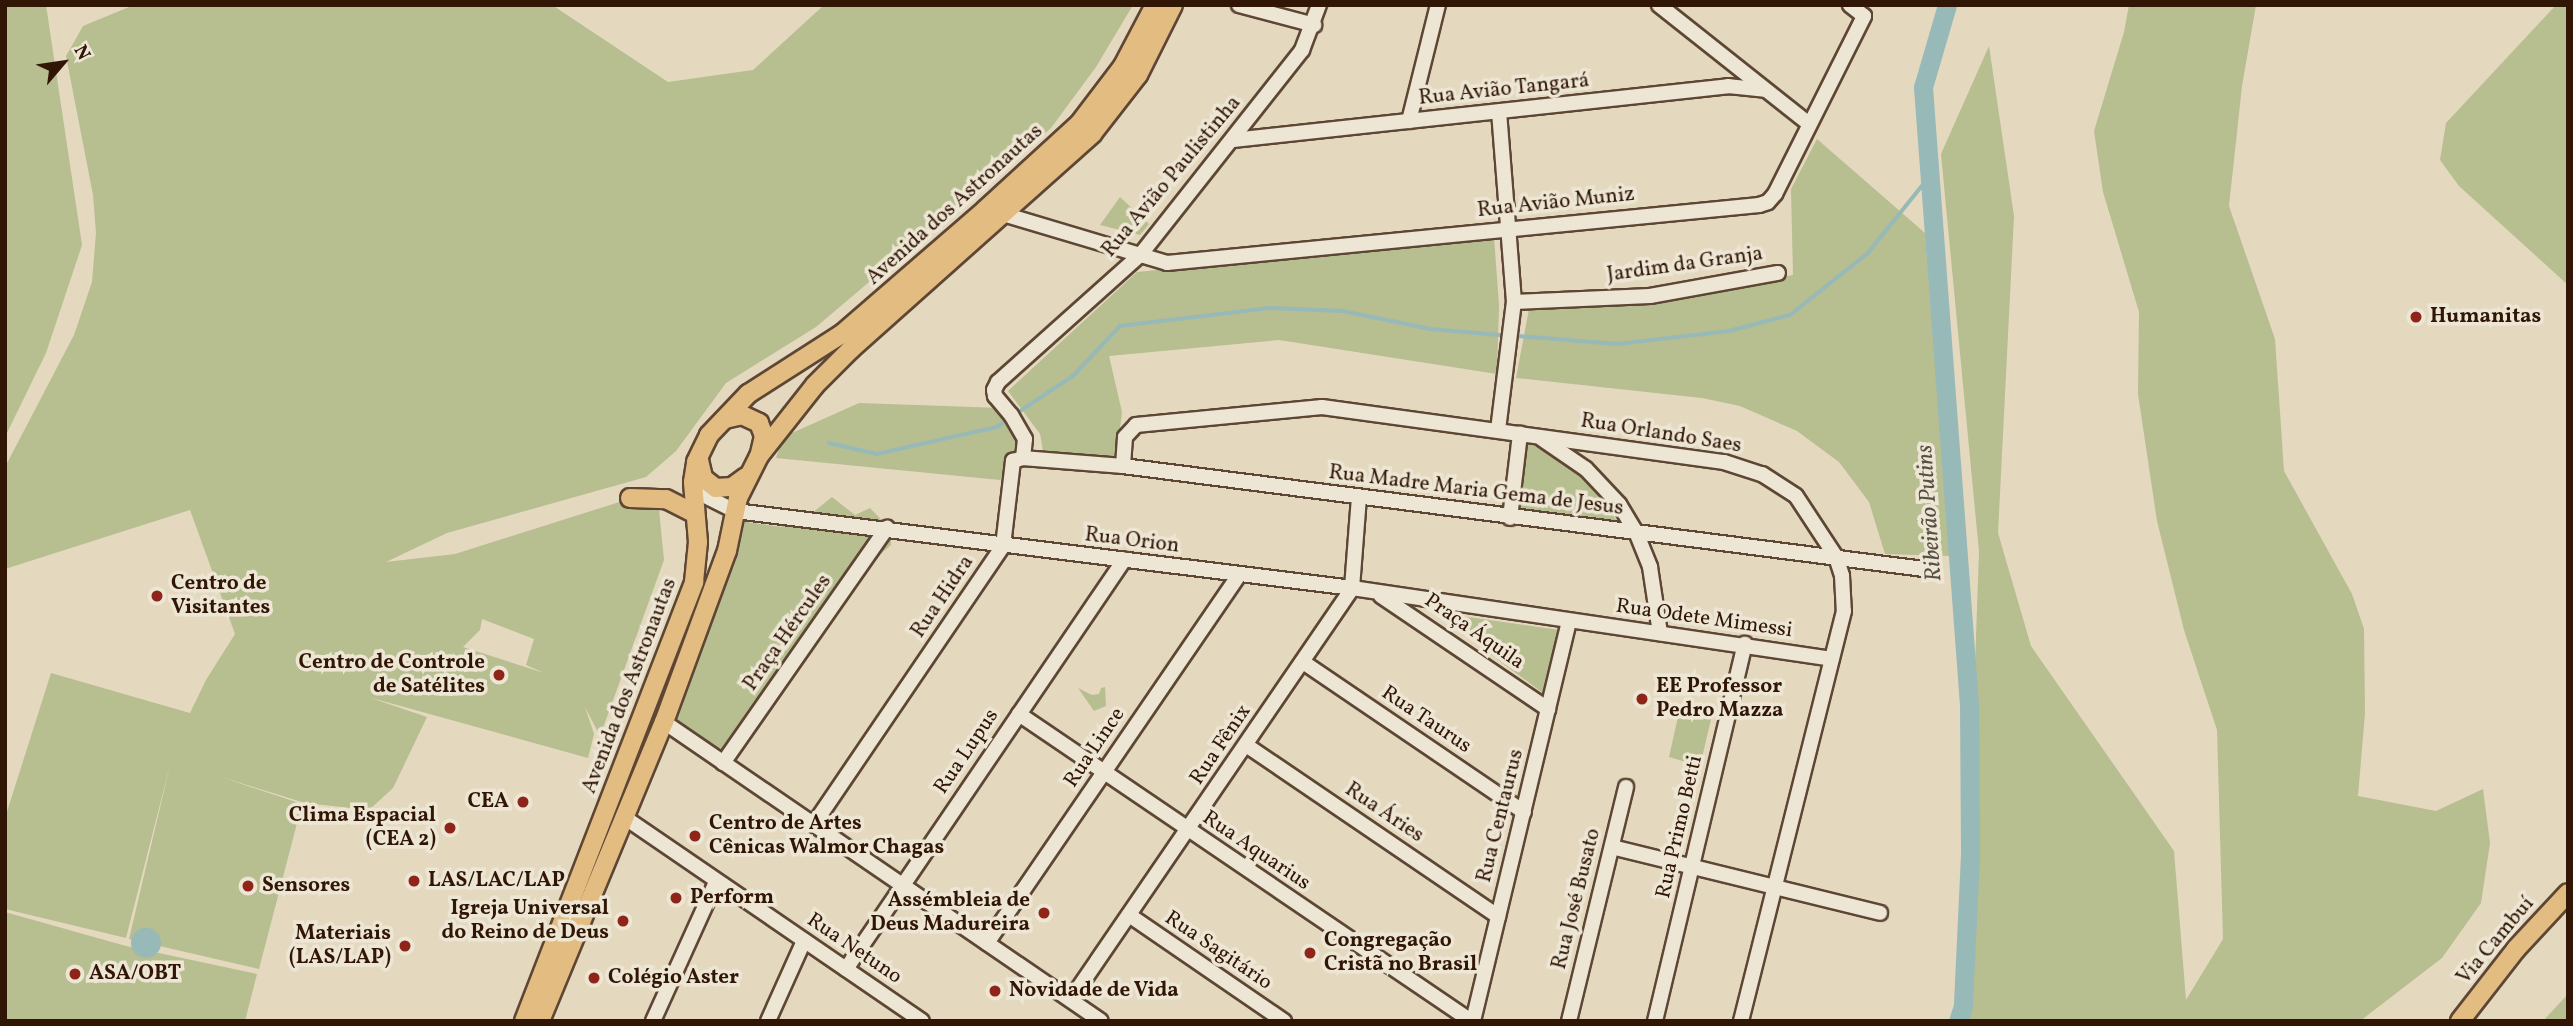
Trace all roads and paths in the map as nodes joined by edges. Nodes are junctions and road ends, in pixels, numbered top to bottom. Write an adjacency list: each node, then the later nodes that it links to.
1 (1155, 5): 23 (main road, Avenida dos Astronautas)
2 (1173, 5): 18 (main road, Avenida dos Astronautas)
3 (1239, 5): 8 (street)
4 (1319, 5): 8 (street, Rua Avião Paulistinha)
5 (1438, 5): 14 (street)
6 (1659, 5): 9 (street)
7 (1850, 5): 15 (street, Rua Avião Muniz)
8 (1314, 24): 13 (street, Rua Avião Paulistinha)
9 (1735, 65): 10 (street); 11 (street)
10 (1728, 86): 11 (street, Rua Avião Tangará); 12 (street, Rua Avião Tangará)
11 (1765, 90): 15 (street)
12 (1499, 112): 14 (street, Rua Avião Tangará); 19 (street)
13 (1252, 116): 16 (street); 17 (street, Rua Avião Paulistinha)
14 (1409, 121): 16 (street, Rua Avião Tangará)
15 (1808, 123): 19 (street, Rua Avião Muniz)
16 (1284, 136): 17 (street, Rua Avião Tangará)
17 (1233, 140): 20 (street, Rua Avião Paulistinha)
18 (1003, 214): 20 (street, Rua Avião Muniz); 29 (main road, Avenida dos Astronautas)
19 (1510, 229): 20 (street, Rua Avião Muniz); 22 (street)
20 (1140, 254): 30 (street, Rua Avião Paulistinha)
21 (1778, 273): 22 (street, Jardim da Granja)
22 (1514, 302): 24 (street)
23 (725, 419): 28 (main road, Avenida dos Astronautas); 29 (main road)
24 (1498, 430): 25 (street, Rua Orlando Saes); 31 (street, Rua Orlando Saes)
25 (1520, 434): 26 (street, Rua Orlando Saes); 39 (street)
26 (1538, 436): 27 (street, Rua Orlando Saes); 32 (street)
27 (1601, 444): 32 (street); 43 (street, Rua Orlando Saes)
28 (699, 453): 33 (main road); 34 (main road, Avenida dos Astronautas)
29 (759, 456): 33 (main road, Avenida dos Astronautas)
30 (1023, 458): 31 (street, Rua Madre Maria Gema de Jesus); 42 (street, Rua Hidra)
31 (1123, 466): 36 (street, Rua Madre Maria Gema de Jesus)
32 (1586, 468): 41 (street)
33 (746, 477): 37 (main road, Avenida dos Astronautas)
34 (693, 490): 37 (street, Rua Orion); 38 (main road, Avenida dos Astronautas)
35 (630, 498): 38 (main road)
36 (1359, 498): 39 (street, Rua Madre Maria Gema de Jesus); 47 (street, Rua Fênix)
37 (735, 511): 40 (street, Rua Orion); 58 (main road, Avenida dos Astronautas)
38 (694, 513): 80 (main road, Avenida dos Astronautas)
39 (1510, 518): 41 (street, Rua Madre Maria Gema de Jesus)
40 (887, 528): 42 (street, Rua Orion); 60 (street, Praça Hércules)
41 (1636, 532): 43 (street, Rua Madre Maria Gema de Jesus); 52 (street)
42 (1003, 546): 44 (street, Rua Orion); 65 (street, Rua Hidra)
43 (1836, 557): 45 (street, Rua Madre Maria Gema de Jesus); 54 (street, Rua Orlando Saes)
44 (1124, 560): 46 (street, Rua Orion); 57 (street, Rua Lupus)
45 (1924, 569)
46 (1238, 576): 47 (street, Rua Orion); 61 (street, Rua Lince)
47 (1352, 589): 48 (street, Rua Orion); 55 (street, Rua Fênix)
48 (1375, 592): 49 (street, Rua Orion); 50 (street, Praça Áquila)
49 (1422, 598): 50 (street); 51 (street, Rua Orion)
50 (1412, 614): 56 (street, Praça Áquila)
51 (1569, 622): 52 (street, Rua Odete Mimessi); 56 (street, Rua Centaurus)
52 (1660, 633): 53 (street, Rua Odete Mimessi)
53 (1745, 644): 54 (street, Rua Odete Mimessi); 68 (street, Rua Primo Betti)
54 (1832, 659): 71 (street, Rua Orlando Saes)
55 (1303, 662): 59 (street, Rua Fênix); 63 (street, Rua Taurus)
56 (1548, 709): 63 (street, Rua Centaurus)
57 (1019, 714): 61 (street, Rua Aquarius); 70 (street, Rua Lupus)
58 (664, 722): 60 (street); 64 (main road, Avenida dos Astronautas)
59 (1246, 745): 66 (street, Rua Fênix); 75 (street, Rua Áries)
60 (723, 763): 65 (street)
61 (1104, 773): 66 (street, Rua Aquarius); 77 (street, Rua Lince)
62 (1626, 787): 67 (street, Rua José Busato)
63 (1524, 813): 75 (street, Rua Centaurus)
64 (624, 817): 69 (street, Rua Netuno); 81 (main road, Avenida dos Astronautas)
65 (814, 824): 70 (street)
66 (1188, 830): 74 (street, Rua Fênix); 87 (street, Rua Aquarius)
67 (1612, 847): 68 (street); 88 (street, Rua José Busato)
68 (1691, 869): 71 (street); 89 (street, Rua Primo Betti)
69 (716, 882): 76 (street, Rua Netuno); 82 (street)
70 (902, 884): 77 (street); 78 (street, Rua Lupus)
71 (1773, 888): 73 (street); 90 (street, Rua Orlando Saes)
72 (2568, 893): 91 (main road, Via Cambuí)
73 (1880, 913)
74 (1129, 915): 79 (street, Rua Fênix); 86 (street, Rua Sagitário)
75 (1498, 916): 87 (street, Rua Centaurus)
76 (804, 941): 78 (street, Rua Netuno); 83 (street)
77 (987, 943): 79 (street)
78 (846, 969): 84 (street, Rua Netuno)
79 (1071, 999): 85 (street)
80 (524, 1021)
81 (540, 1021)
82 (653, 1021)
83 (768, 1021)
84 (922, 1021)
85 (1101, 1021)
86 (1284, 1021)
87 (1472, 1021)
88 (1569, 1021)
89 (1655, 1021)
90 (1741, 1021)
91 (2460, 1021)

